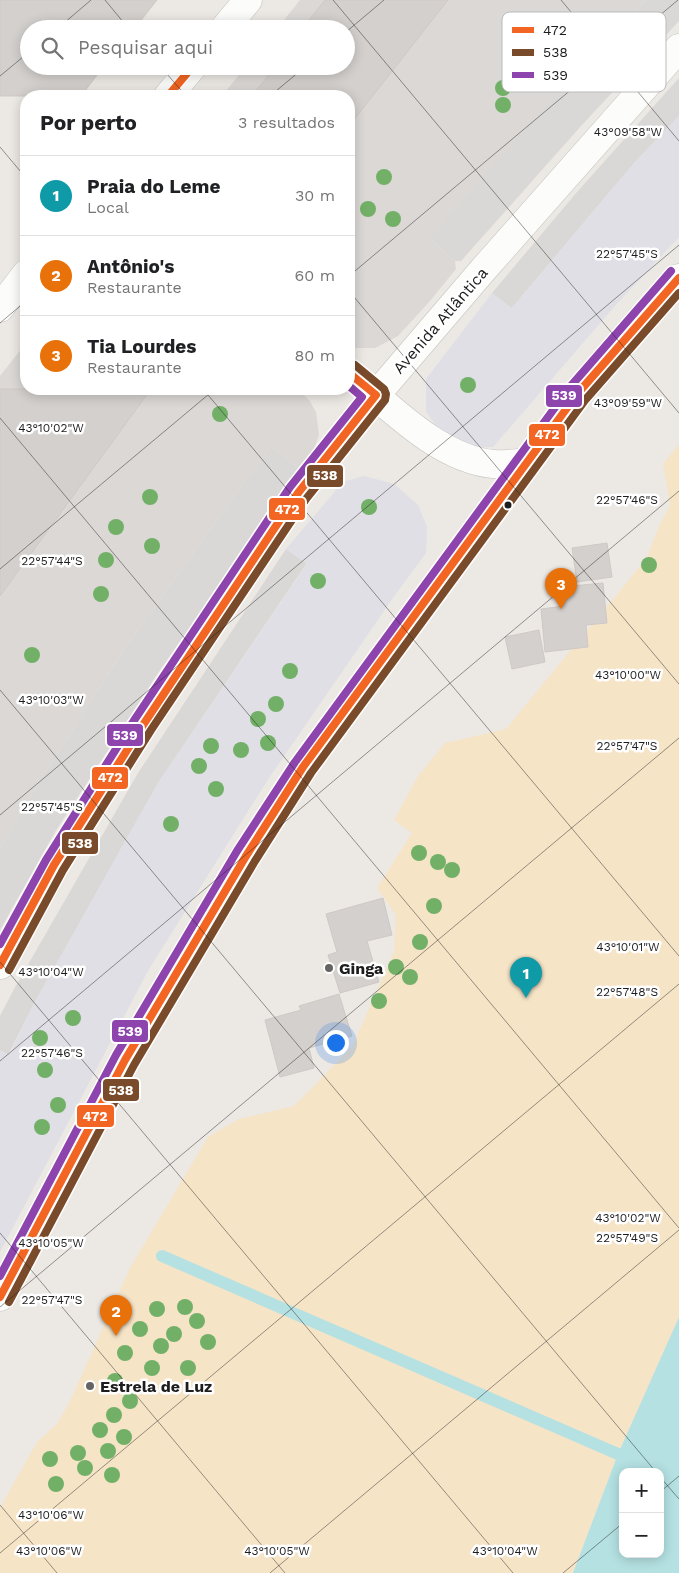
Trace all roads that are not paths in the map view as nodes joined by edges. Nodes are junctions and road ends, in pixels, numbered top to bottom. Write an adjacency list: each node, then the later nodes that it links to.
1 (248, 0): 2 (street)
2 (231, 20)
3 (679, 48): 4 (street, Avenida Atlântica)
4 (666, 63)
5 (186, 75): 6 (street)
6 (173, 90)
7 (640, 92): 12 (street, Avenida Atlântica)
8 (679, 278): 13 (street)
9 (20, 282): 10 (street)
10 (0, 308)
11 (355, 378): 12 (street)
12 (376, 395): 13 (street); 14 (street, Avenida Atlântica)
13 (527, 462): 15 (street)
14 (0, 965)
15 (0, 1297)

